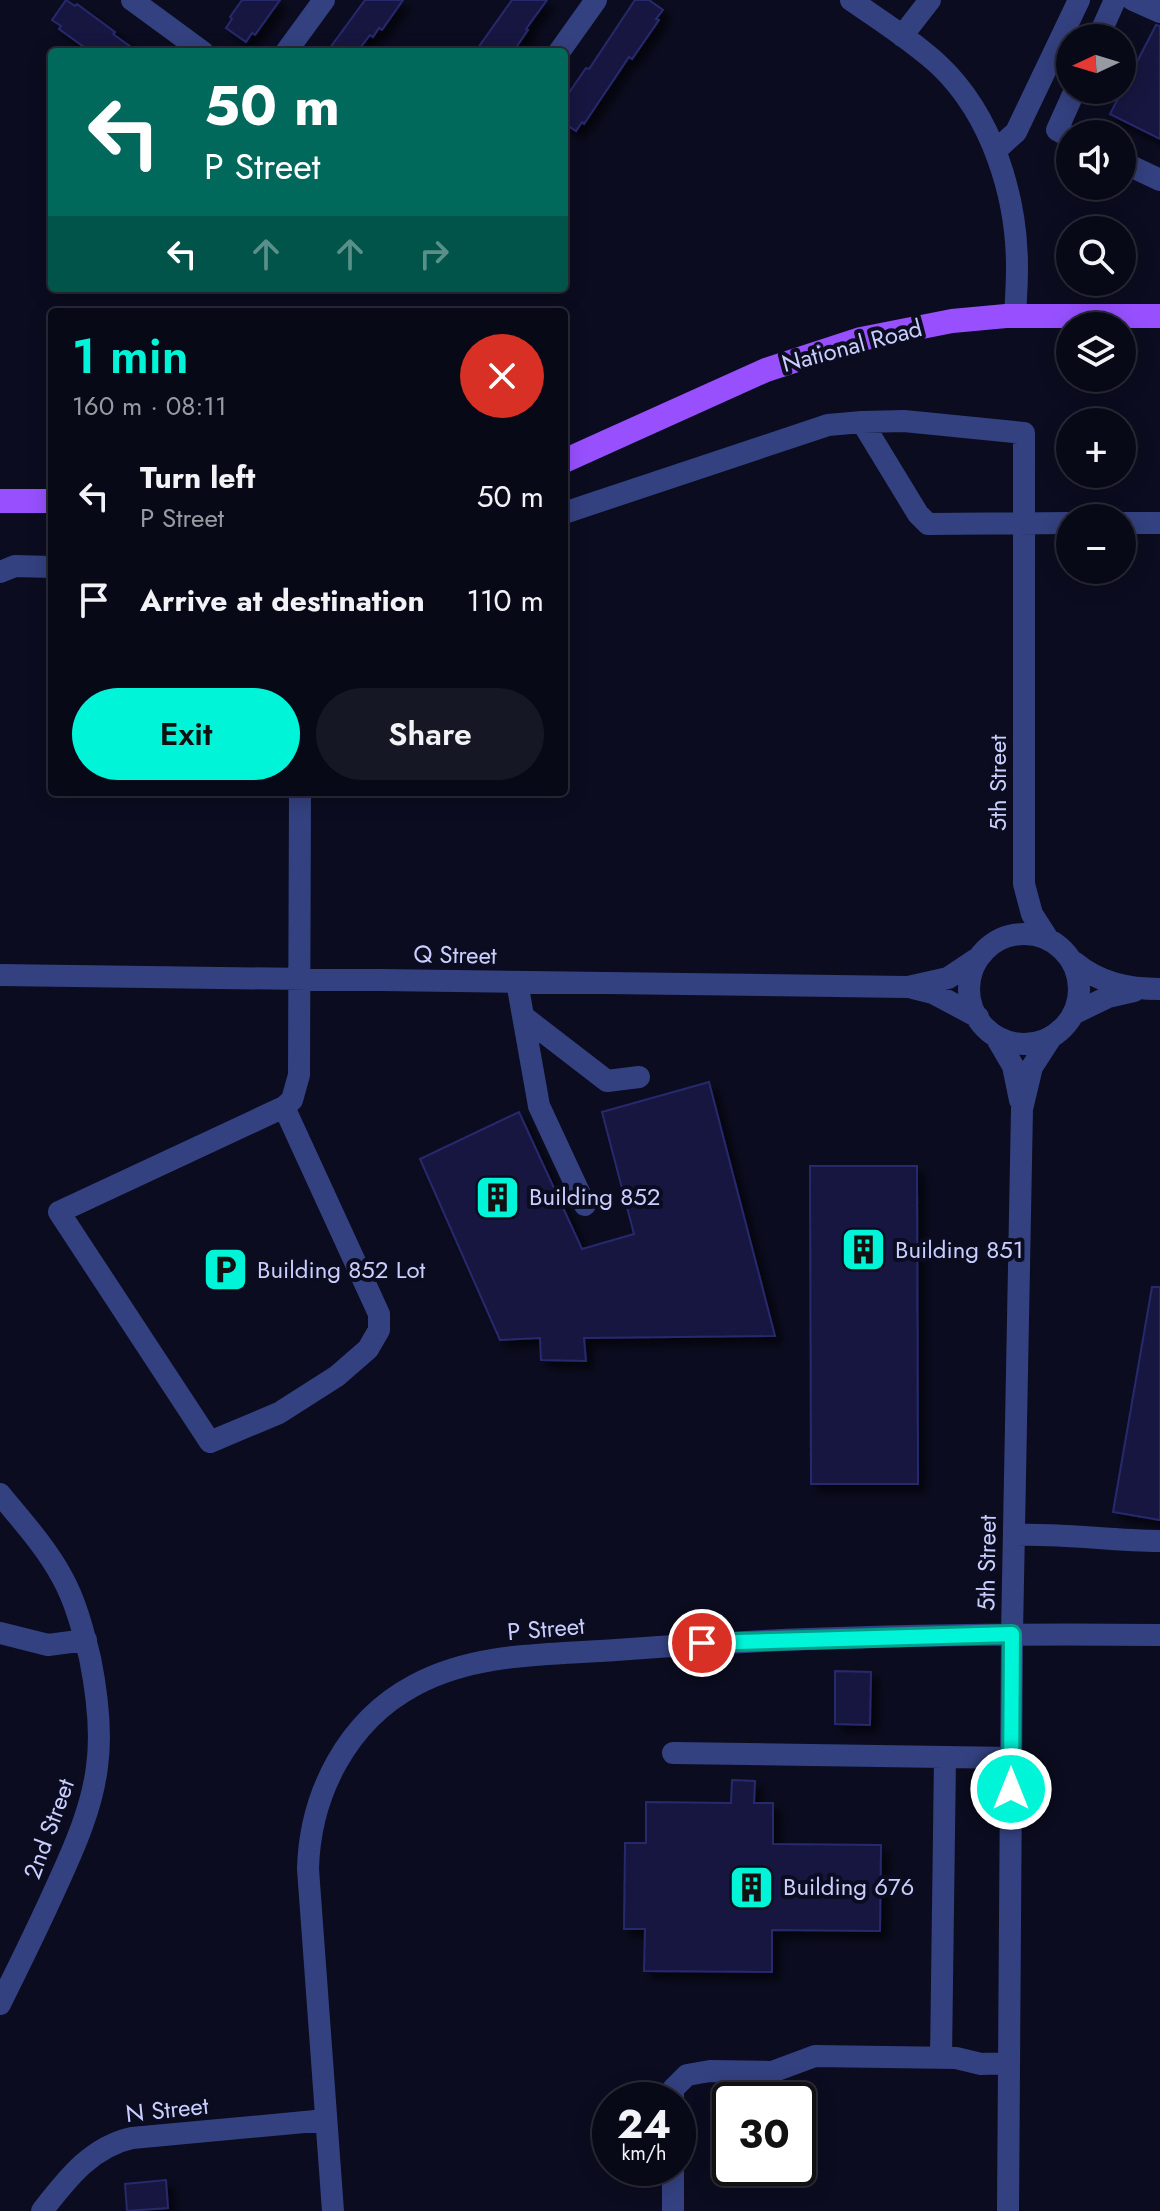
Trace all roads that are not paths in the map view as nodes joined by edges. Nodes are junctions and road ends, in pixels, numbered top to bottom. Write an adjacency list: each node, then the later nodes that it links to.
1 (132, 0): 12 (street)
2 (324, 0): 13 (street)
3 (596, 0): 14 (street)
4 (851, 0): 11 (street)
5 (930, 0): 11 (street)
6 (1079, 0): 15 (street)
7 (1115, 0): 10 (street)
8 (1133, 0): 9 (street)
9 (1160, 12)
10 (1104, 24)
11 (902, 36): 15 (street)
12 (198, 48)
13 (289, 48)
14 (562, 48)
15 (995, 151): 18 (street)
16 (1136, 169): 17 (street)
17 (1160, 180)
18 (1015, 316): 19 (main road, National Road); 21 (main road, National Road)
19 (1160, 316)
20 (862, 422): 24 (street); 28 (street); 28 (street, 5th Street)
21 (568, 459)
22 (0, 501): 23 (main road)
23 (48, 501)
24 (568, 512)
25 (1056, 523): 28 (street)
26 (1136, 523): 27 (street)
27 (1160, 523)
28 (1025, 524): 32 (street, 5th Street)
29 (48, 567): 30 (street)
30 (0, 572)
31 (300, 796): 38 (street)
32 (1024, 884): 33 (street, 5th Street); 34 (street, 5th Street)
33 (998, 939): 34 (street); 35 (street)
34 (1048, 939): 36 (street)
35 (978, 958): 40 (street, Q Street); 44 (street)
36 (1074, 962): 41 (street); 42 (street)
37 (0, 975): 38 (street, Q Street)
38 (300, 979): 39 (street, Q Street); 48 (street)
39 (517, 982): 40 (street, Q Street); 43 (street)
40 (908, 987): 44 (street, Q Street)
41 (1152, 989): 42 (street)
42 (1075, 1013): 45 (street)
43 (524, 1017): 47 (street); 50 (street)
44 (978, 1017): 46 (street)
45 (1052, 1036): 46 (street); 49 (street, 5th Street)
46 (996, 1037): 49 (street, 5th Street)
47 (639, 1077)
48 (284, 1107): 48 (street)
49 (1022, 1109): 52 (street, 5th Street)
50 (585, 1205)
51 (0, 1494): 57 (street, 2nd Street)
52 (1014, 1535): 53 (street); 55 (street, 5th Street)
53 (1160, 1541)
54 (0, 1633): 57 (street)
55 (1012, 1634): 56 (street, P Street); 60 (street, 5th Street); 65 (street, P Street)
56 (1160, 1635)
57 (86, 1640): 61 (street, 2nd Street)
58 (673, 1753): 59 (street)
59 (945, 1757): 60 (street); 62 (street)
60 (1011, 1758): 63 (street, 5th Street)
61 (0, 2004)
62 (941, 2058): 63 (street); 64 (street)
63 (1009, 2063): 70 (street, 5th Street)
64 (680, 2082)
65 (326, 2120): 67 (street, N Street); 68 (street, P Street)
66 (673, 2186): 69 (street)
67 (42, 2211)
68 (333, 2211)
69 (673, 2211)
70 (1008, 2211)

